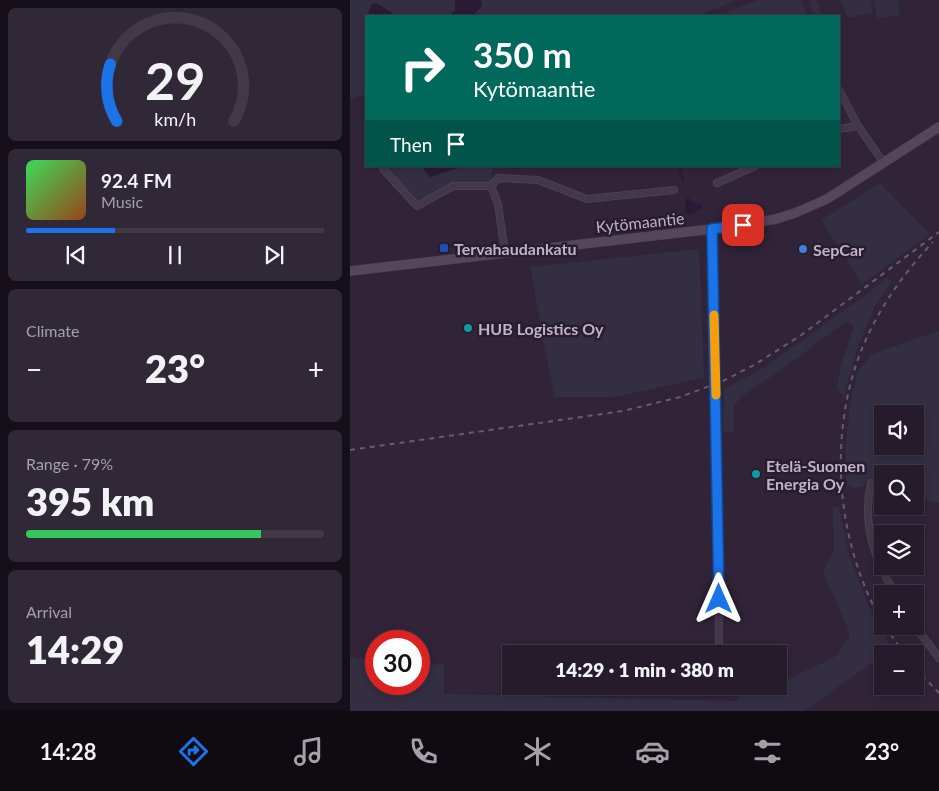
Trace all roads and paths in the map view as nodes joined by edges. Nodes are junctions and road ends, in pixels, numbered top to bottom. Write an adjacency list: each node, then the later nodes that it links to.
1 (840, 92): 2 (street)
2 (858, 126): 4 (street); 5 (street)
3 (939, 127): 5 (street, Kytömaantie)
4 (840, 129)
5 (884, 163): 11 (street, Kytömaantie)
6 (384, 167): 9 (street)
7 (753, 167): 8 (street)
8 (717, 183)
9 (490, 186): 10 (street); 12 (street)
10 (674, 190)
11 (712, 229): 12 (street, Kytömaantie); 17 (street)
12 (505, 253): 13 (street, Kytömaantie)
13 (350, 271)
14 (871, 483): 15 (street)
15 (891, 585)
16 (922, 635): 18 (street)
17 (719, 645)
18 (939, 658)

